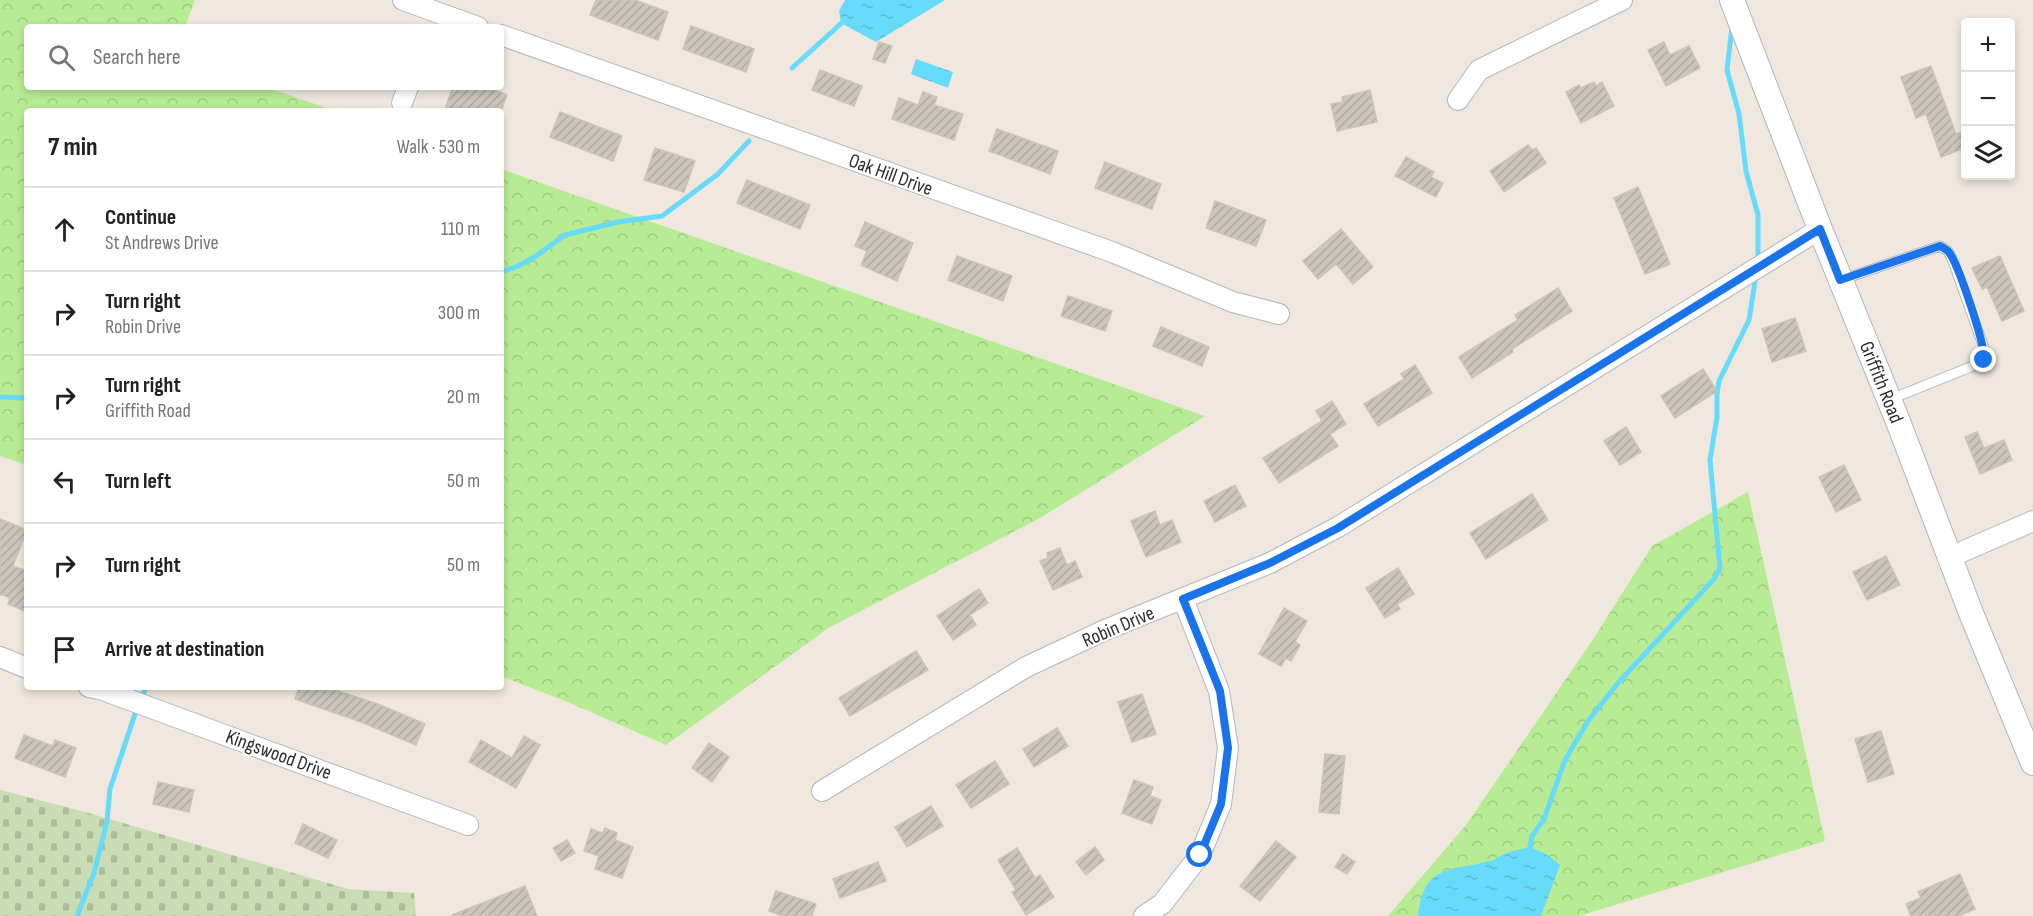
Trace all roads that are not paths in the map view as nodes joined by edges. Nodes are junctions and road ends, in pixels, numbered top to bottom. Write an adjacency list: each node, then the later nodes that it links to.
1 (403, 0): 4 (street)
2 (1622, 0): 7 (street)
3 (1732, 0): 8 (street, Griffith Road)
4 (436, 13): 5 (street)
5 (469, 24)
6 (504, 36): 10 (street, Oak Hill Drive)
7 (1458, 100)
8 (1820, 229): 9 (street, Griffith Road); 14 (street, Robin Drive)
9 (1840, 280): 11 (street, Griffith Road); 11 (lane)
10 (1279, 314)
11 (1889, 400): 13 (street, Griffith Road)
12 (2033, 521): 13 (street)
13 (1950, 557): 18 (street, Griffith Road)
14 (1183, 599): 19 (street, Robin Drive); 21 (street)
15 (0, 657): 16 (street)
16 (24, 667)
17 (103, 690): 20 (street, Kingswood Drive)
18 (2033, 763)
19 (822, 791)
20 (468, 825)
21 (1144, 916)

